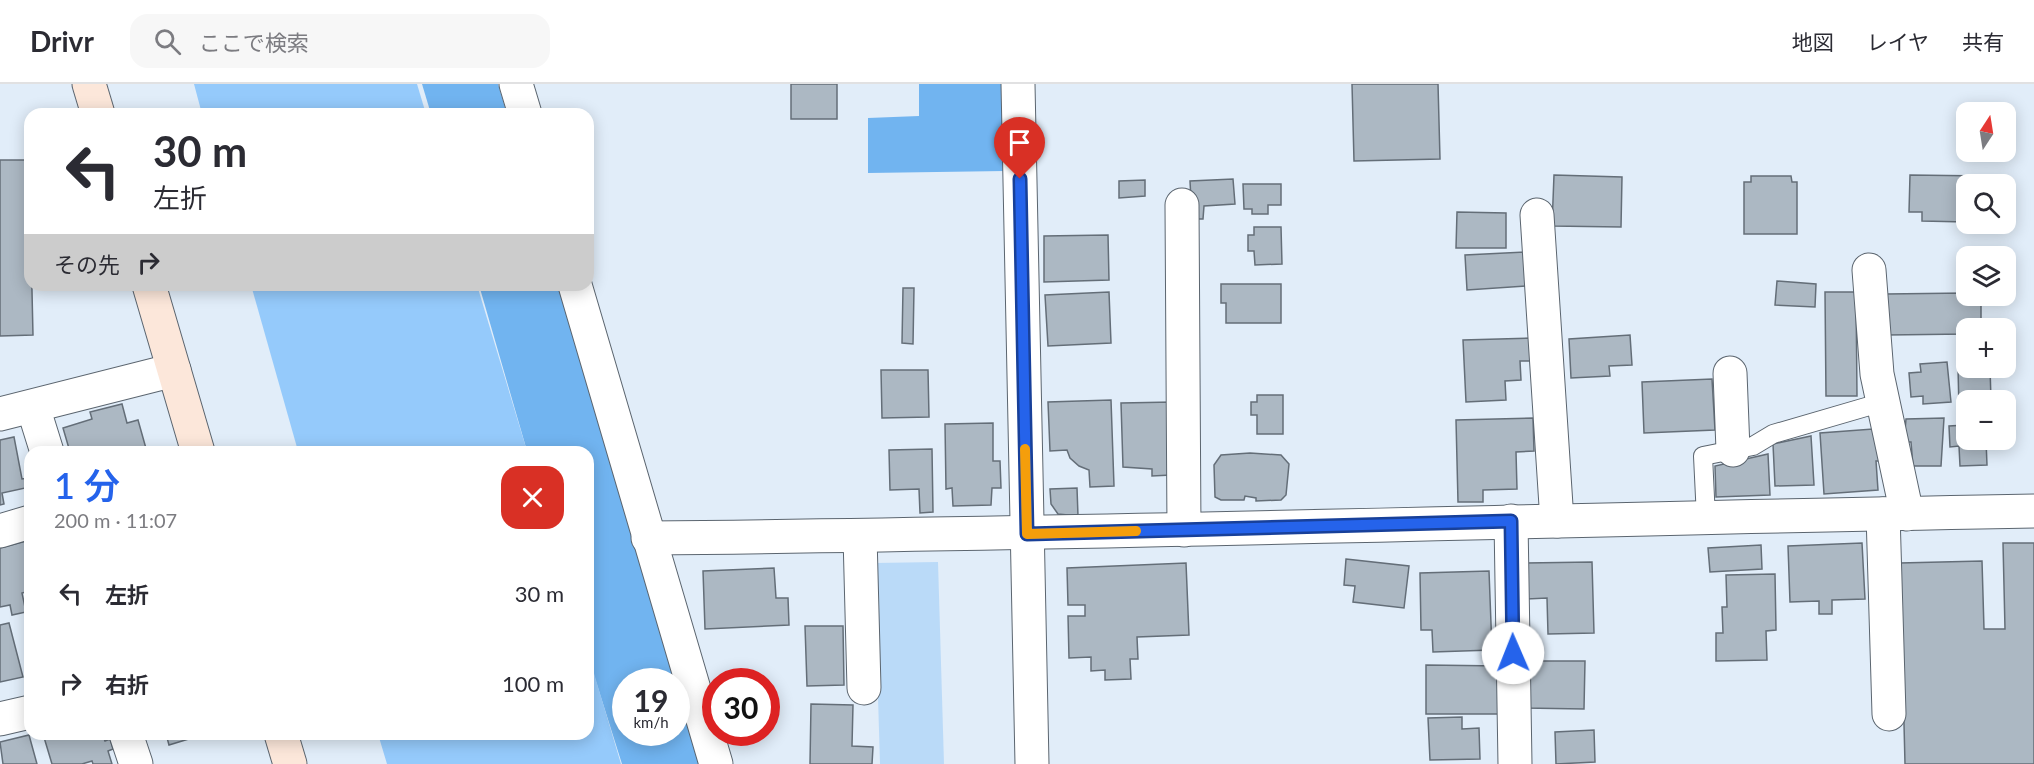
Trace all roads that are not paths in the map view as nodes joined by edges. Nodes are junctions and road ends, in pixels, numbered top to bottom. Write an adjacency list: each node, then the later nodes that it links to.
1 (89, 84): 4 (street)
2 (516, 84): 5 (street)
3 (1018, 84): 27 (street)
4 (96, 108)
5 (523, 108)
6 (1182, 205): 25 (street)
7 (1537, 215): 23 (street)
8 (1869, 270): 13 (street)
9 (151, 291): 11 (street)
10 (576, 291): 29 (street)
11 (174, 370): 14 (street); 17 (street)
12 (1730, 373): 18 (street)
13 (1883, 402): 18 (lane); 20 (street)
14 (33, 407): 15 (street); 16 (street)
15 (0, 414)
16 (45, 446)
17 (196, 446)
18 (1733, 450): 21 (lane)
19 (2034, 512): 20 (street)
20 (1895, 514): 21 (street); 32 (street)
21 (1706, 518): 23 (street)
22 (1511, 521): 23 (street); 25 (street); 40 (street)
23 (1557, 521)
24 (24, 524): 26 (street)
25 (1184, 530): 27 (street)
26 (0, 531)
27 (1027, 534): 28 (street); 39 (street)
28 (860, 536): 29 (street); 30 (street)
29 (648, 538): 38 (street)
30 (864, 688)
31 (24, 713): 33 (street)
32 (1889, 714)
33 (0, 719)
34 (128, 740): 36 (street)
35 (283, 740): 37 (street)
36 (135, 764)
37 (290, 764)
38 (716, 764)
39 (1032, 764)
40 (1515, 764)

